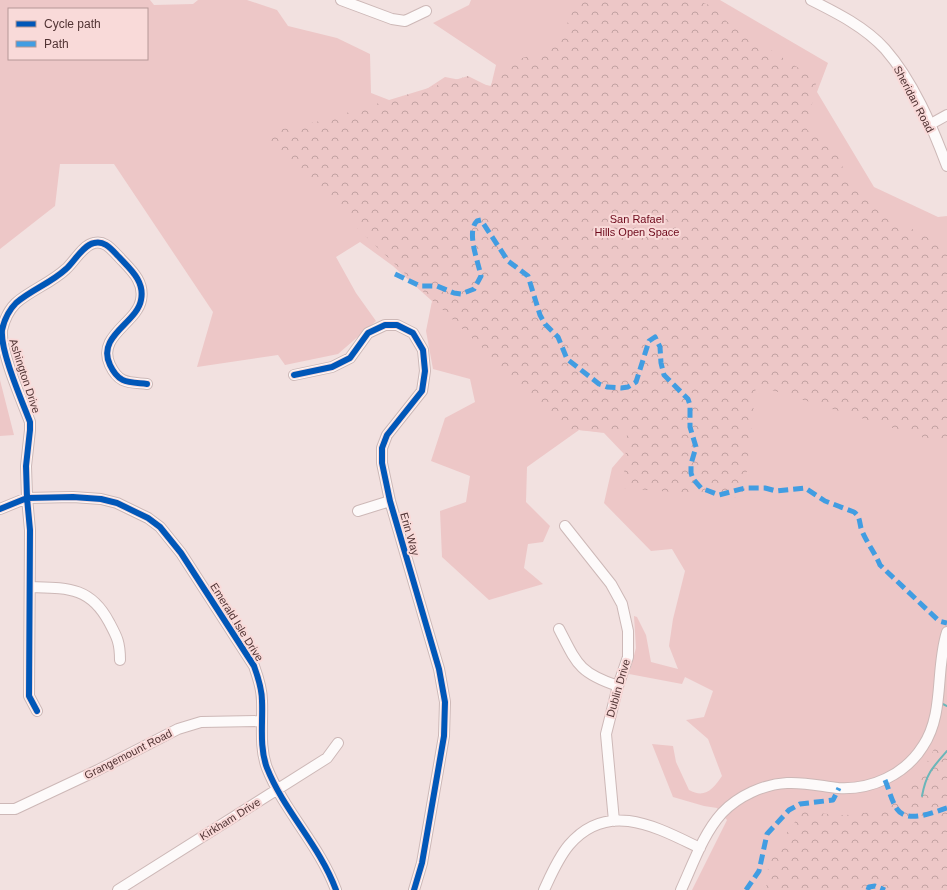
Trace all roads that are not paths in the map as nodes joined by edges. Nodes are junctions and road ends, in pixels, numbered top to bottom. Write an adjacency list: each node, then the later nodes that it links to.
1 (341, 0): 3 (street)
2 (811, 0): 5 (street, Sheridan Road)
3 (426, 11)
4 (947, 115): 5 (street)
5 (929, 125): 6 (street, Sheridan Road)
6 (947, 166)
7 (294, 375): 10 (street, Erin Way)
8 (147, 384): 9 (street, Ashington Drive)
9 (27, 498): 11 (street, Emerald Isle Drive); 14 (street, Ashington Drive); 20 (street, Emerald Isle Drive)
10 (390, 501): 12 (street); 28 (street, Erin Way)
11 (0, 509)
12 (358, 511)
13 (565, 526): 18 (street, Dublin Drive)
14 (30, 587): 17 (street); 19 (street, Ashington Drive)
15 (559, 629): 18 (street)
16 (947, 632): 25 (street)
17 (120, 660)
18 (618, 686): 24 (street, Dublin Drive)
19 (37, 712)
20 (262, 721): 22 (street, Emerald Isle Drive); 23 (street, Grangemount Road)
21 (338, 743): 22 (street, Kirkham Drive)
22 (278, 790): 26 (street, Kirkham Drive); 27 (street, Emerald Isle Drive)
23 (0, 809)
24 (614, 821): 25 (street); 29 (street)
25 (700, 848): 30 (street)
26 (118, 890)
27 (336, 890)
28 (414, 890)
29 (544, 890)
30 (681, 890)

